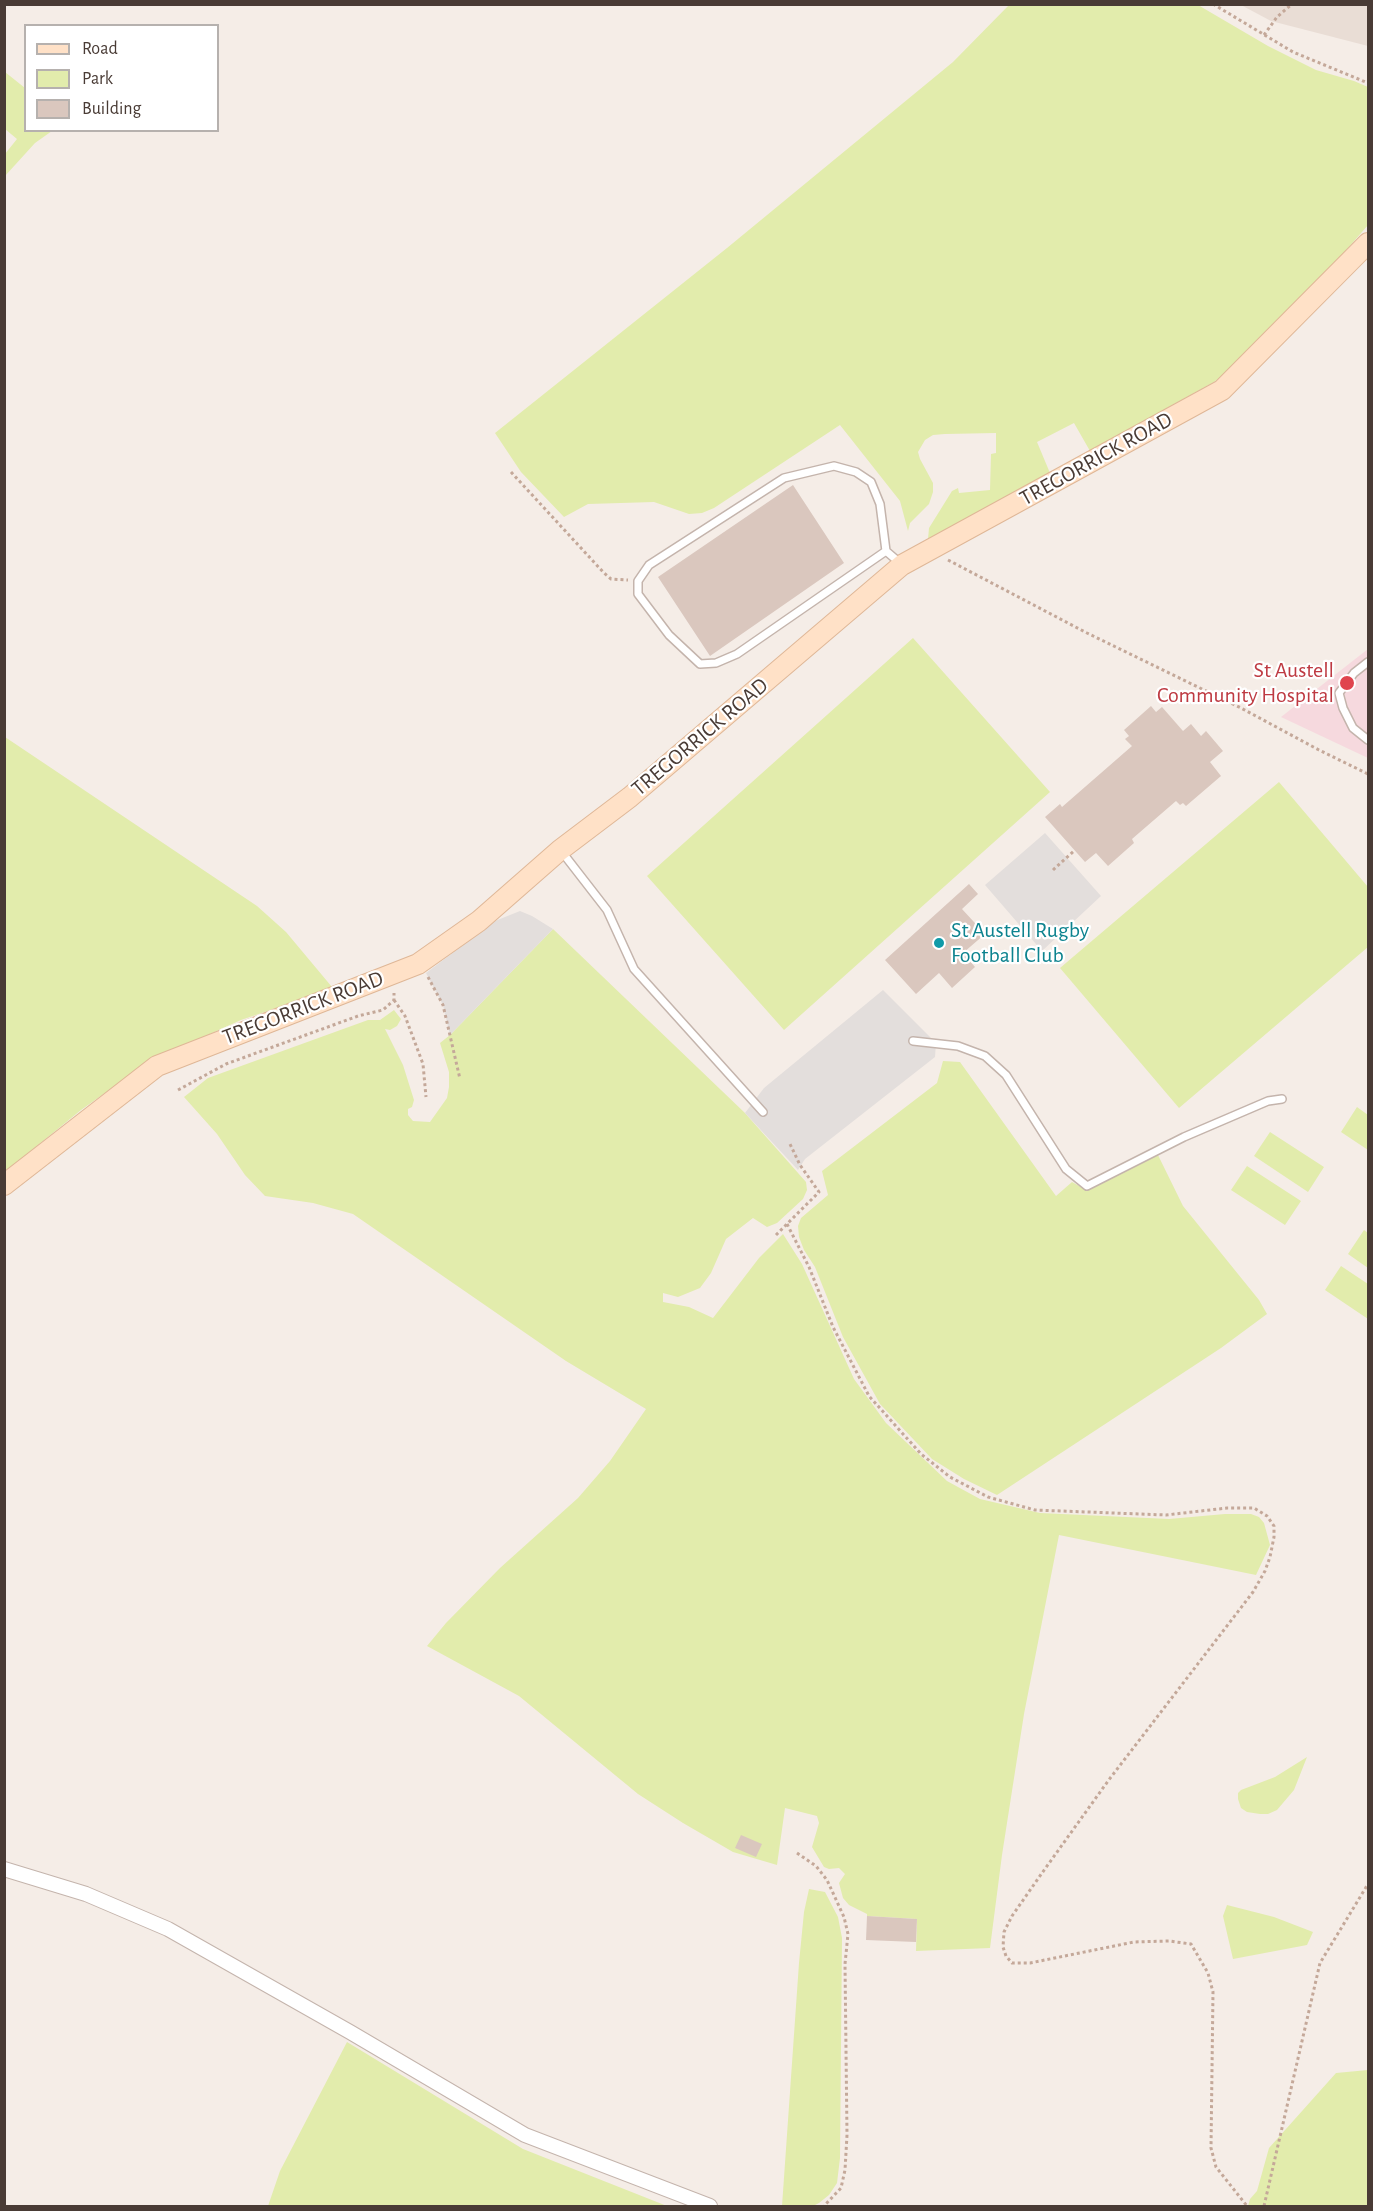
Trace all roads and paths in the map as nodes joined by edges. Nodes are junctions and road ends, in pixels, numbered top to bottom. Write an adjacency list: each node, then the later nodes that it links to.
1 (1213, 4): 3 (path)
2 (1292, 4): 3 (path)
3 (1264, 35): 4 (path)
4 (1368, 83)
5 (1368, 243): 7 (street, TREGORRICK ROAD)
6 (511, 472): 10 (path)
7 (929, 550): 9 (street, TREGORRICK ROAD); 13 (path)
8 (886, 551): 9 (lane); 10 (lane); 10 (lane)
9 (902, 565): 14 (street, TREGORRICK ROAD)
10 (638, 581)
11 (1368, 662): 12 (lane)
12 (1368, 740)
13 (1368, 774)
14 (560, 850): 17 (street, TREGORRICK ROAD); 25 (lane)
15 (1075, 850): 16 (path)
16 (1053, 870)
17 (418, 964): 18 (street, TREGORRICK ROAD); 21 (path)
18 (393, 973): 19 (path); 27 (street, TREGORRICK ROAD)
19 (394, 1000): 22 (path); 23 (path)
20 (913, 1041): 24 (lane)
21 (460, 1079)
22 (178, 1090)
23 (426, 1097)
24 (1282, 1099)
25 (763, 1112)
26 (790, 1144): 28 (path)
27 (4, 1185)
28 (787, 1224): 29 (path); 35 (path)
29 (776, 1234)
30 (797, 1853): 34 (path)
31 (4, 1869): 33 (street)
32 (1368, 1884): 36 (path)
33 (710, 2206)
34 (824, 2206)
35 (1247, 2206)
36 (1264, 2206)

